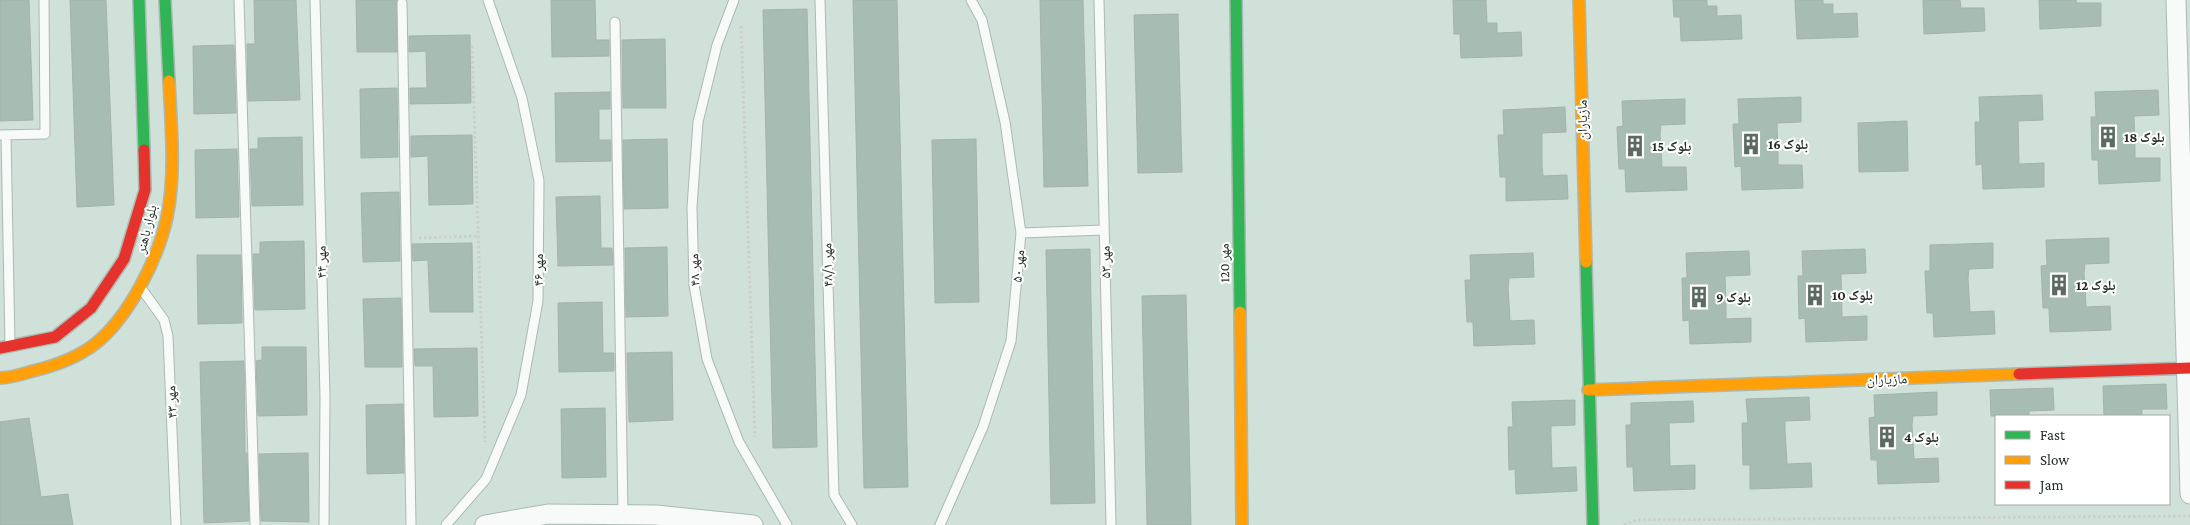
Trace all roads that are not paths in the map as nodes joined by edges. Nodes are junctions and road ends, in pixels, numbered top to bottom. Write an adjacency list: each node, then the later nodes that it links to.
1 (44, 0): 16 (lane)
2 (139, 0): 20 (street, بلوار باهنر)
3 (165, 0): 19 (street, بلوار باهنر)
4 (239, 0): 27 (lane)
5 (315, 0): 28 (lane, مهر ۴۴)
6 (488, 0): 30 (lane, مهر ۴۶)
7 (734, 0): 33 (lane, مهر ۴۸)
8 (820, 0): 34 (lane, مهر ۴۸/۱)
9 (971, 0): 18 (lane, مهر ۵۰)
10 (1099, 0): 17 (lane, مهر ۵۳)
11 (1236, 0): 37 (street, مهر 120)
12 (1579, 0): 23 (street, مازیاران)
13 (2176, 0): 21 (street)
14 (402, 4): 29 (lane)
15 (615, 22): 25 (lane)
16 (3, 135): 20 (lane)
17 (1104, 230): 18 (lane); 36 (lane, مهر ۵۳)
18 (1021, 233): 35 (lane, مهر ۵۰)
19 (140, 286): 22 (street, بلوار باهنر); 26 (lane, مهر ۴۳)
20 (5, 347)
21 (2188, 368): 23 (street, مازیاران); 24 (street)
22 (0, 378)
23 (1588, 390): 38 (street, مازیاران)
24 (2190, 494)
25 (623, 515): 31 (street); 32 (street)
26 (176, 525)
27 (254, 525)
28 (324, 525)
29 (411, 525)
30 (446, 525)
31 (485, 525)
32 (753, 525)
33 (787, 525)
34 (852, 525)
35 (940, 525)
36 (1111, 525)
37 (1242, 525)
38 (1593, 525)

